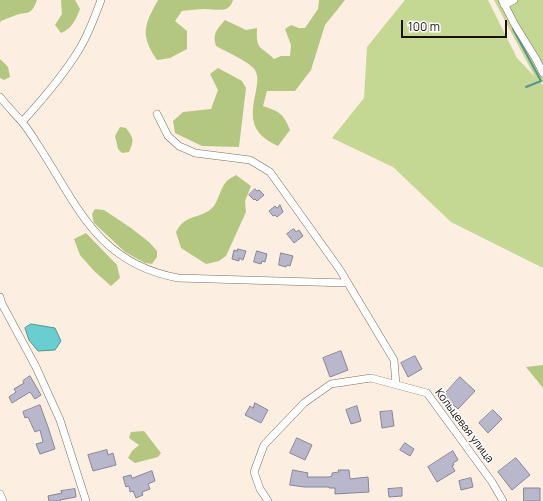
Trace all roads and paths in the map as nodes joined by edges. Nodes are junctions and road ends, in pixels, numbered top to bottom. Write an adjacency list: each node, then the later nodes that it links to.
1 (101, 0): 7 (street)
2 (514, 0): 3 (street)
3 (503, 3): 4 (street)
4 (543, 73)
5 (0, 97): 7 (street)
6 (157, 114): 8 (street)
7 (22, 122): 8 (street)
8 (348, 283): 10 (street)
9 (0, 297): 13 (street)
10 (396, 384): 14 (street, Кольцевая улица); 15 (street, Кольцевая улица)
11 (0, 494): 12 (street)
12 (2, 501)
13 (86, 501)
14 (268, 501)
15 (503, 501)

